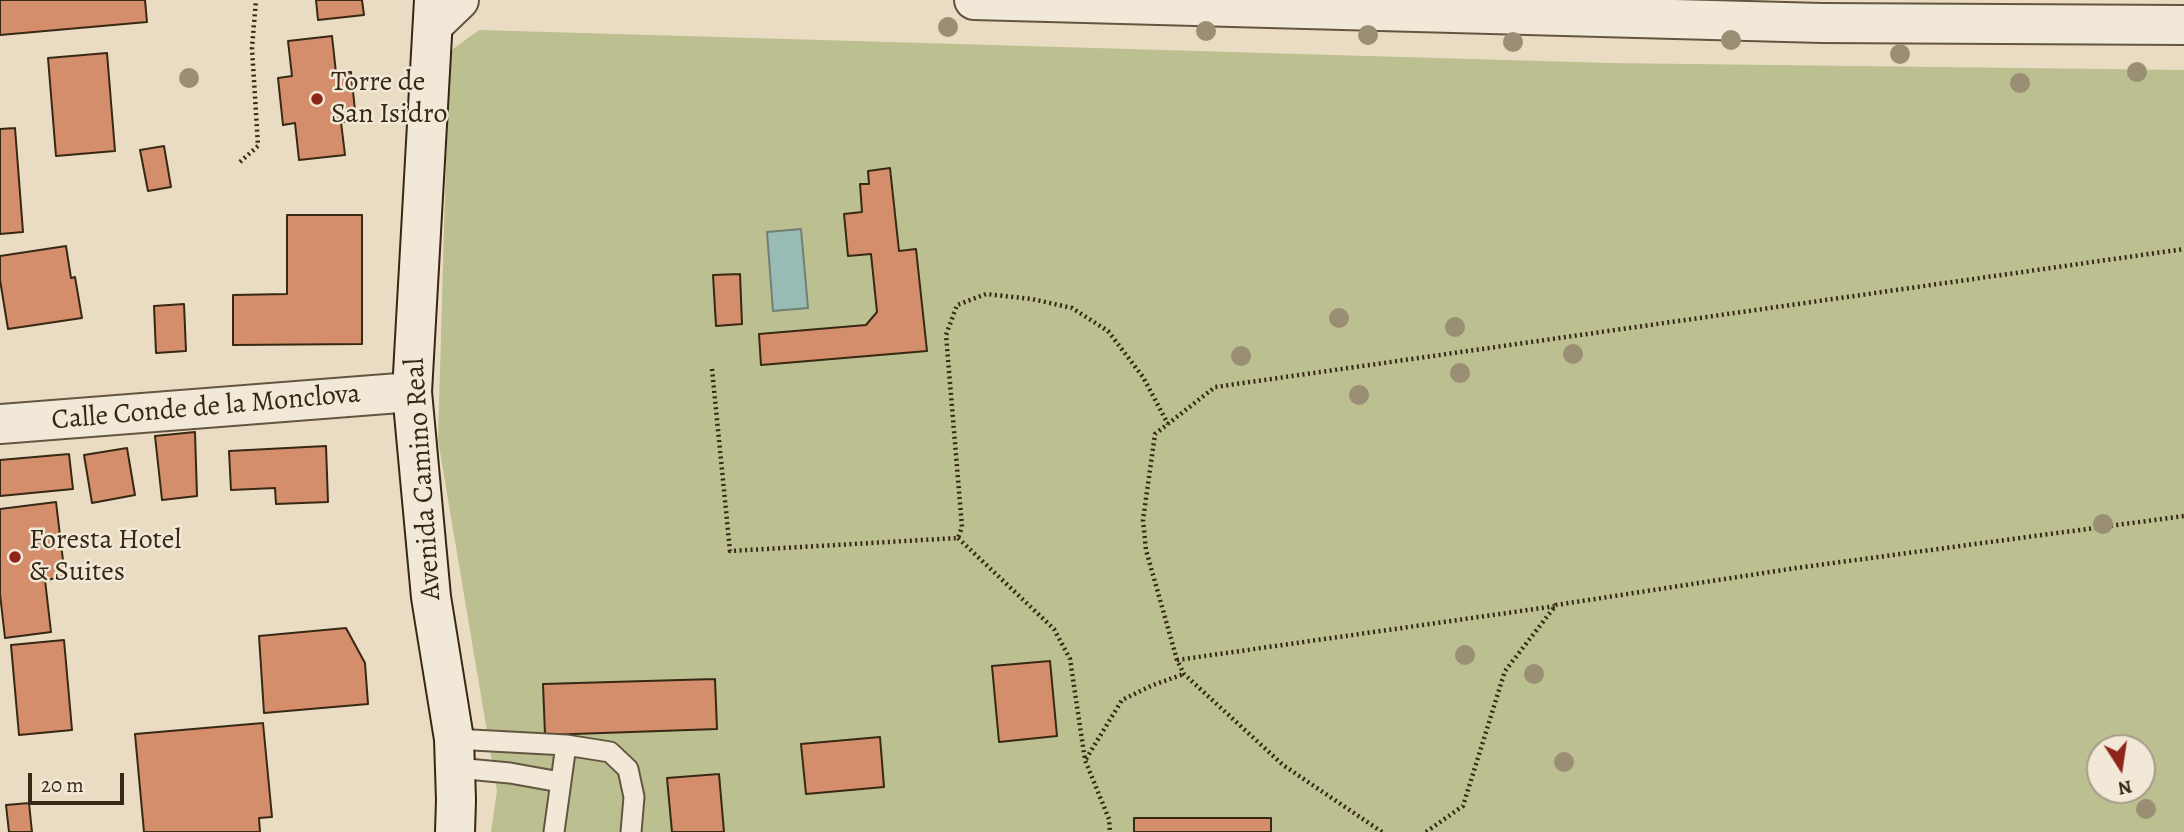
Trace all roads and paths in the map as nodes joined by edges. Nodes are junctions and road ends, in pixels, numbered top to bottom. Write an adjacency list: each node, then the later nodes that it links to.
1 (256, 0): 7 (path)
2 (974, 0): 3 (street)
3 (1245, 4): 5 (street)
4 (442, 8): 10 (street, Avenida Camino Real)
5 (1822, 11): 6 (street)
6 (2184, 25)
7 (240, 162)
8 (2184, 249): 12 (path)
9 (712, 369): 14 (path)
10 (412, 392): 11 (street, Calle Conde de la Monclova); 19 (street, Avenida Camino Real)
11 (0, 424)
12 (1168, 424): 14 (path); 16 (path)
13 (2184, 516): 15 (path)
14 (958, 538): 20 (path)
15 (1556, 606): 16 (path); 27 (path)
16 (1177, 660): 17 (path)
17 (1184, 674): 20 (path); 26 (path)
18 (566, 745): 19 (lane); 21 (lane); 24 (lane)
19 (455, 754): 21 (lane); 22 (street, Avenida Camino Real)
20 (1084, 760): 25 (path)
21 (561, 782): 23 (lane)
22 (455, 832)
23 (554, 832)
24 (631, 832)
25 (1110, 832)
26 (1382, 832)
27 (1426, 832)

